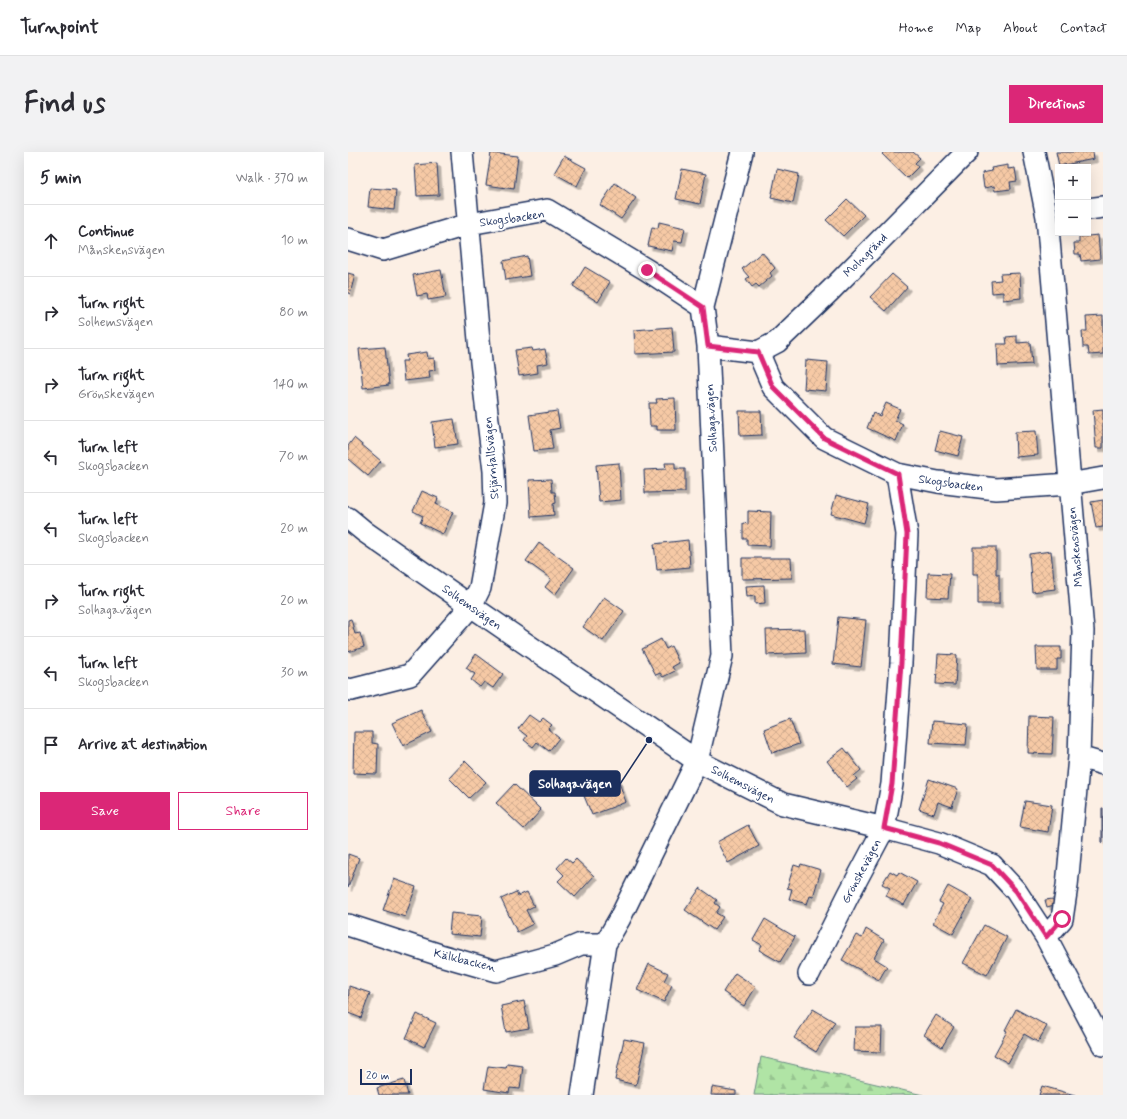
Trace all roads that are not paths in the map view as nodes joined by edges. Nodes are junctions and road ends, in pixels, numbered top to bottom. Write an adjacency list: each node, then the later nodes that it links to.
1 (462, 152): 8 (street, Stjärnfallsvägen)
2 (742, 152): 10 (street, Solhagavägen)
3 (967, 152): 12 (street, Molngränd)
4 (1034, 152): 7 (street, Månskensvägen)
5 (1103, 207): 6 (street)
6 (1091, 209)
7 (1053, 216): 15 (street, Månskensvägen)
8 (469, 224): 9 (street, Skogsbacken); 10 (street, Skogsbacken); 17 (street, Stjärnfallsvägen)
9 (348, 239)
10 (703, 307): 11 (street, Solhagavägen)
11 (708, 346): 12 (street); 20 (street, Solhagavägen)
12 (758, 352): 13 (street, Skogsbacken)
13 (898, 474): 15 (street, Skogsbacken); 22 (street, Grönskevägen)
14 (1103, 478): 15 (street, Skogsbacken)
15 (1069, 484): 19 (street, Månskensvägen)
16 (348, 518): 17 (street, Solhemsvägen)
17 (471, 606): 18 (street, Stjärnfallsvägen); 20 (street, Solhemsvägen)
18 (348, 689)
19 (1079, 757): 21 (street); 24 (street, Månskensvägen)
20 (697, 761): 22 (street, Solhemsvägen); 25 (street, Solhagavägen)
21 (1103, 764)
22 (884, 828): 24 (street, Solhemsvägen); 26 (street, Grönskevägen)
23 (348, 925): 25 (street, Kälkbacken)
24 (1046, 937): 27 (street, Solhemsvägen)
25 (605, 944): 28 (street, Solhagavägen)
26 (809, 974)
27 (1103, 1045)
28 (582, 1095)

